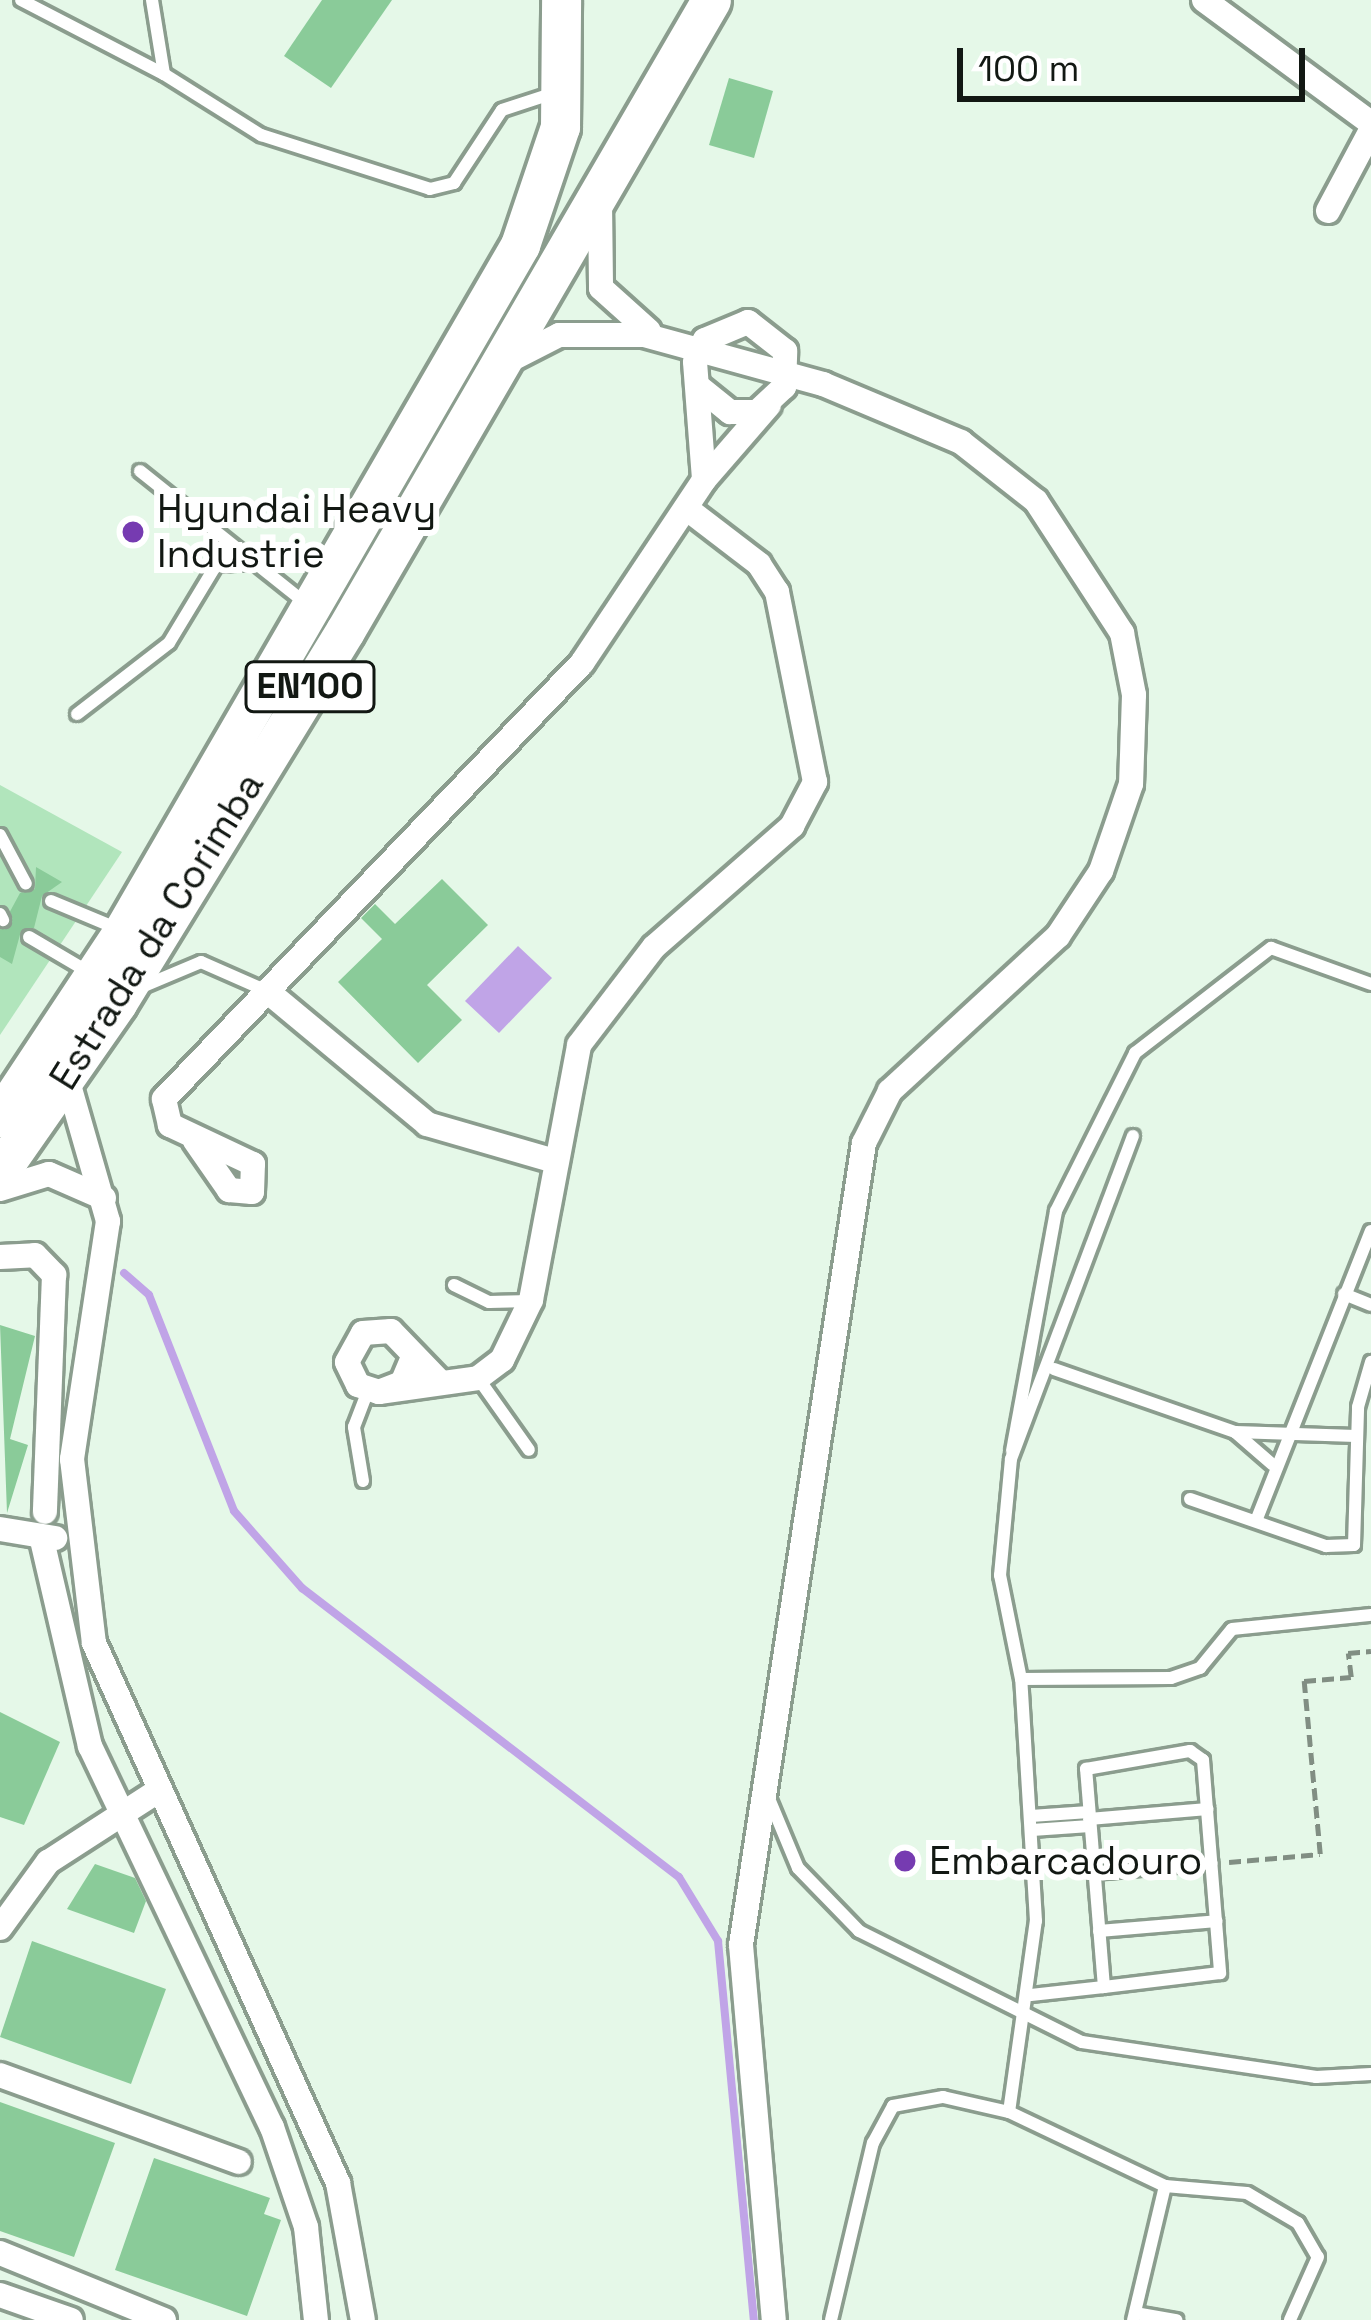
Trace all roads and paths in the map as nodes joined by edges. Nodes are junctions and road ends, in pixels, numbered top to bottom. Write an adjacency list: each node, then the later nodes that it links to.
1 (21, 0): 6 (lane)
2 (152, 0): 6 (lane)
3 (561, 0): 7 (main road, Estrada da Corimba / EN100)
4 (711, 0): 9 (main road, EN100)
5 (1204, 0): 8 (street)
6 (164, 74): 7 (lane)
7 (567, 80): 21 (main road, Estrada da Corimba / EN100)
8 (1371, 126): 10 (street)
9 (601, 191): 11 (street); 13 (main road, Estrada da Corimba / EN100)
10 (1328, 211)
11 (666, 342): 12 (street); 13 (street)
12 (698, 350): 14 (street); 14 (street); 15 (street)
13 (501, 365): 29 (main road, Estrada da Corimba / EN100)
14 (788, 372): 16 (street); 69 (street)
15 (699, 387): 16 (street); 18 (street)
16 (769, 405): 18 (street)
17 (140, 471): 20 (lane)
18 (704, 480): 19 (street)
19 (686, 508): 30 (street); 35 (street)
20 (253, 563): 21 (lane); 22 (lane)
21 (314, 609): 26 (main road, Estrada da Corimba / EN100)
22 (77, 714)
23 (0, 835): 24 (lane)
24 (26, 884)
25 (51, 901): 26 (lane)
26 (123, 931): 29 (main road, Estrada da Corimba / EN100)
27 (29, 937): 29 (lane)
28 (1371, 984): 55 (lane)
29 (106, 990): 30 (lane); 31 (main road, Estrada da Corimba / EN100); 32 (main road, Estrada da Corimba / EN100)
30 (266, 991): 34 (street); 35 (street)
31 (67, 1078): 36 (main road, Estrada da Corimba / EN100); 38 (street)
32 (0, 1118)
33 (1132, 1136): 47 (lane)
34 (195, 1141)
35 (551, 1160): 43 (street)
36 (0, 1171)
37 (0, 1189): 38 (street)
38 (104, 1198): 59 (street)
39 (1371, 1231): 42 (lane)
40 (0, 1257): 60 (street)
41 (454, 1286): 43 (lane)
42 (1344, 1294): 44 (lane); 51 (lane)
43 (532, 1300): 48 (street)
44 (1371, 1305)
45 (411, 1362): 49 (street); 50 (street); 50 (street)
46 (1371, 1362): 53 (lane)
47 (1054, 1369): 52 (lane); 55 (lane)
48 (478, 1378): 49 (street); 54 (lane)
49 (441, 1382): 50 (street)
50 (373, 1391): 57 (lane)
51 (1288, 1426): 52 (lane); 53 (lane); 56 (lane)
52 (1235, 1432): 56 (lane)
53 (1356, 1436): 62 (lane)
54 (529, 1450)
55 (1011, 1459): 68 (lane)
56 (1273, 1465): 62 (lane)
57 (363, 1481)
58 (1190, 1499): 62 (lane)
59 (73, 1509): 60 (street); 64 (street)
60 (45, 1513): 61 (street)
61 (0, 1515)
62 (1256, 1521)
63 (0, 1529): 65 (street)
64 (75, 1535): 65 (street); 70 (street)
65 (42, 1540): 72 (street)
66 (1371, 1615): 68 (lane)
67 (1371, 1651): 75 (path)
68 (1021, 1679): 74 (lane)
69 (762, 1783): 83 (lane); 96 (street)
70 (153, 1794): 72 (street); 95 (street)
71 (1208, 1809): 73 (lane); 73 (lane); 75 (lane)
72 (115, 1811): 77 (street); 94 (street)
73 (1090, 1819): 74 (lane); 76 (lane)
74 (1032, 1823): 82 (lane)
75 (1212, 1863): 76 (lane); 78 (lane)
76 (1094, 1873): 80 (lane)
77 (8, 1897): 79 (street)
78 (1217, 1922): 80 (lane); 81 (lane)
79 (0, 1928)
80 (1099, 1931): 81 (lane)
81 (1104, 1987): 82 (lane)
82 (1031, 1995): 83 (lane)
83 (1027, 2016): 84 (lane); 86 (lane)
84 (1371, 2074)
85 (0, 2075): 87 (street)
86 (1009, 2112): 88 (lane); 97 (lane)
87 (238, 2162)
88 (1165, 2186): 91 (lane); 99 (lane)
89 (0, 2253): 93 (street)
90 (0, 2295): 92 (street)
91 (1134, 2316): 98 (lane)
92 (70, 2320)
93 (164, 2320)
94 (316, 2320)
95 (363, 2320)
96 (774, 2320)
97 (831, 2320)
98 (1176, 2320)
99 (1290, 2320)

